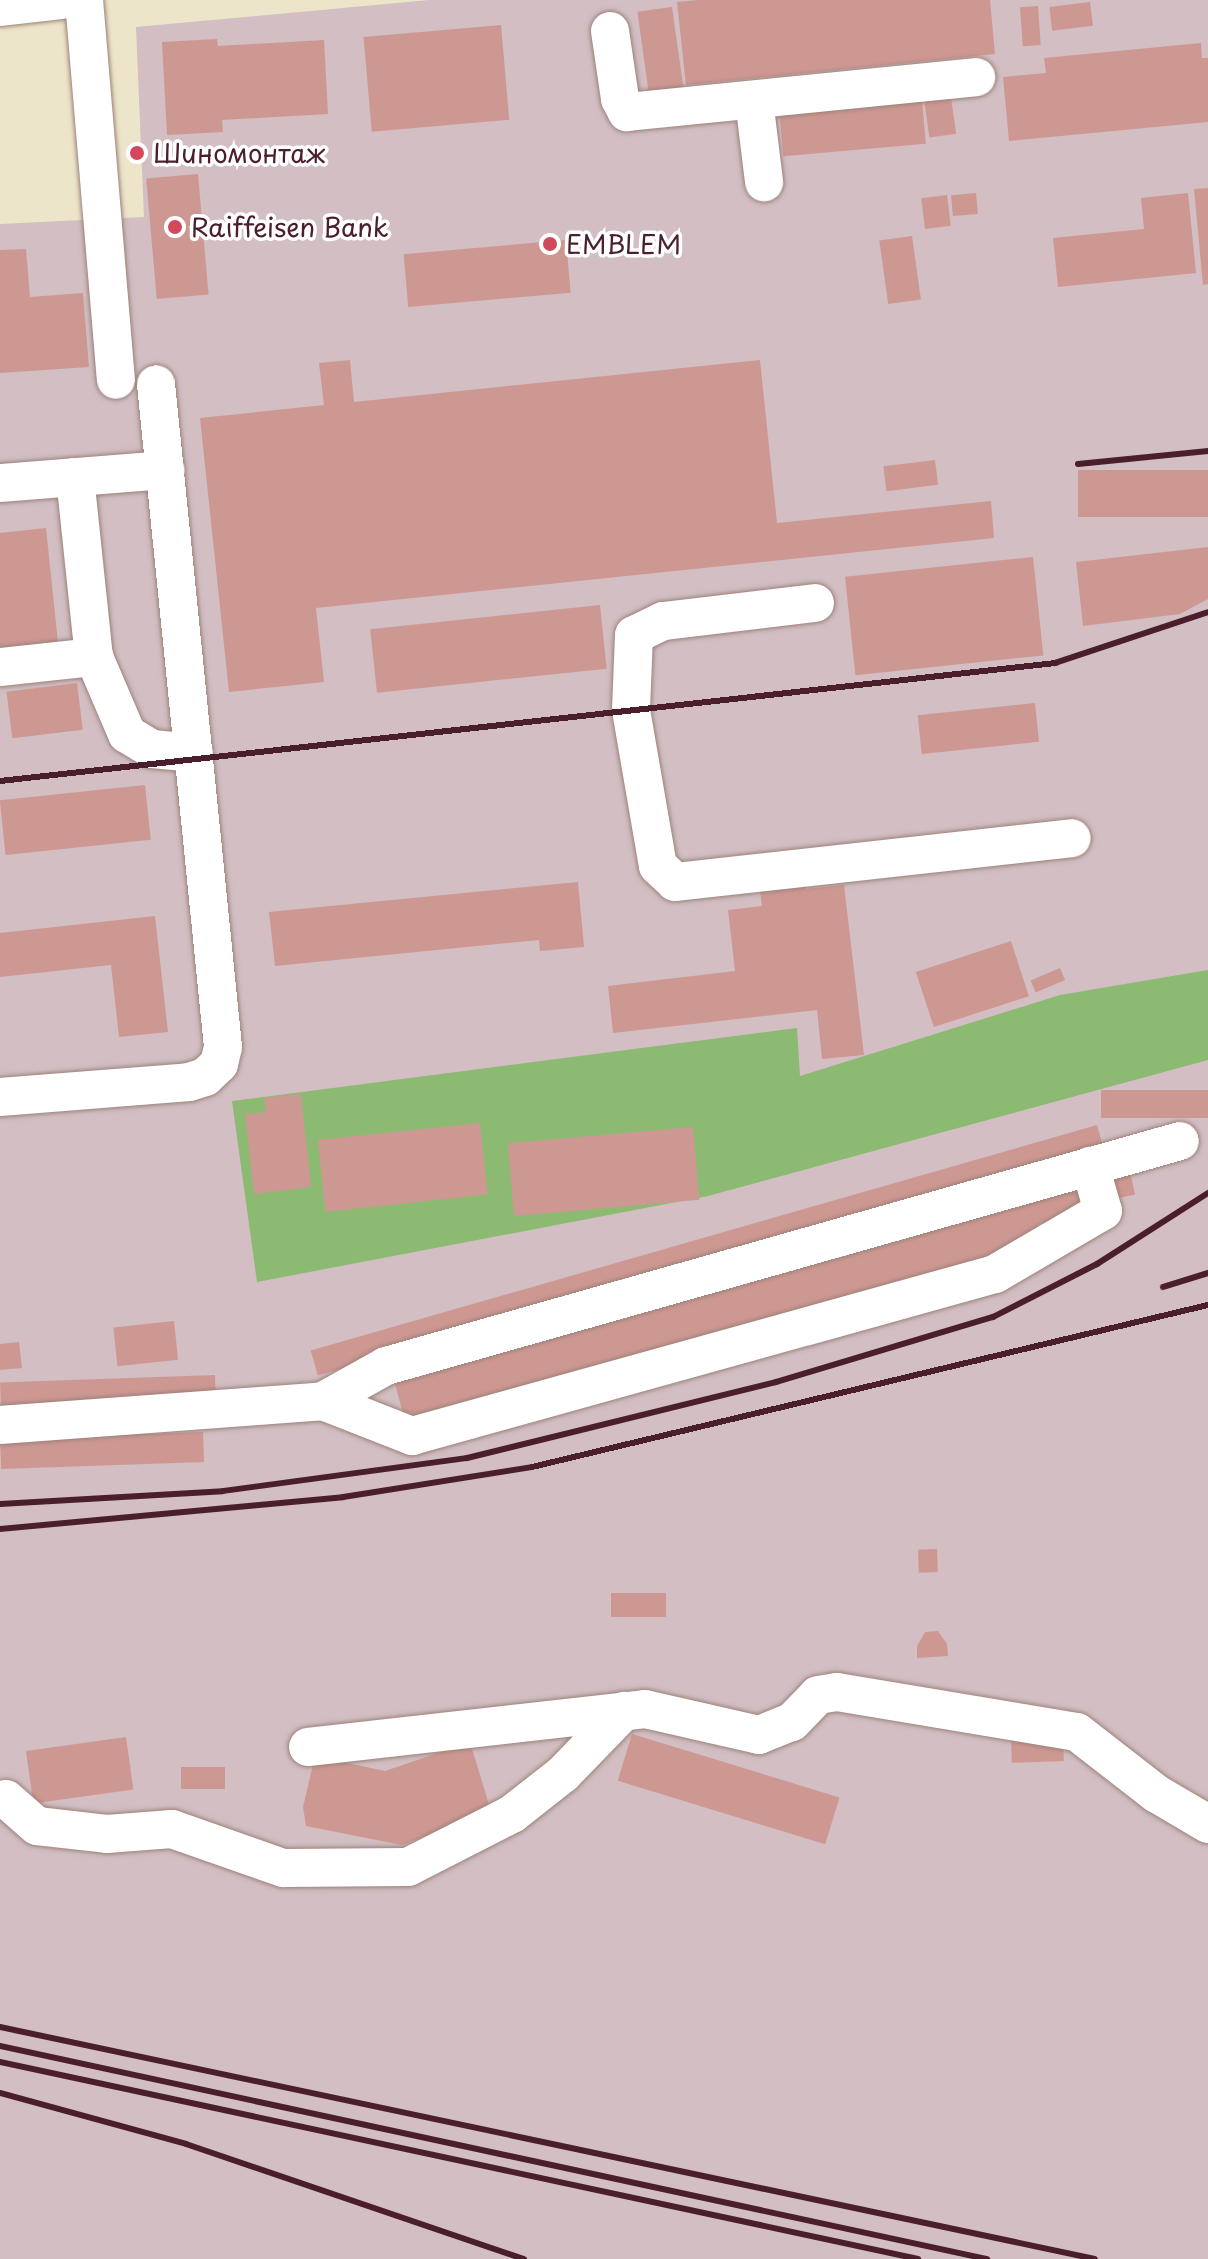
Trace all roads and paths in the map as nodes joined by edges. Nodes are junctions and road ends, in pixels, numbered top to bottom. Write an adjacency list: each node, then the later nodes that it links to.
1 (62, 0): 3 (street)
2 (84, 0): 8 (street)
3 (0, 7)
4 (610, 31): 6 (street)
5 (976, 77): 6 (street)
6 (754, 100): 7 (street)
7 (764, 182)
8 (116, 380)
9 (156, 384): 10 (street)
10 (165, 470): 11 (street); 16 (street)
11 (75, 477): 12 (street); 14 (street)
12 (0, 483)
13 (815, 603): 17 (street)
14 (94, 657): 15 (street); 16 (street)
15 (0, 667)
16 (194, 753): 18 (street)
17 (1072, 838)
18 (0, 1097)
19 (1180, 1141): 20 (street)
20 (1090, 1166): 21 (street); 21 (street)
21 (323, 1401): 22 (street)
22 (0, 1425)
23 (624, 1711): 24 (street); 25 (street); 26 (street)
24 (308, 1747)
25 (6, 1799)
26 (1208, 1824)

